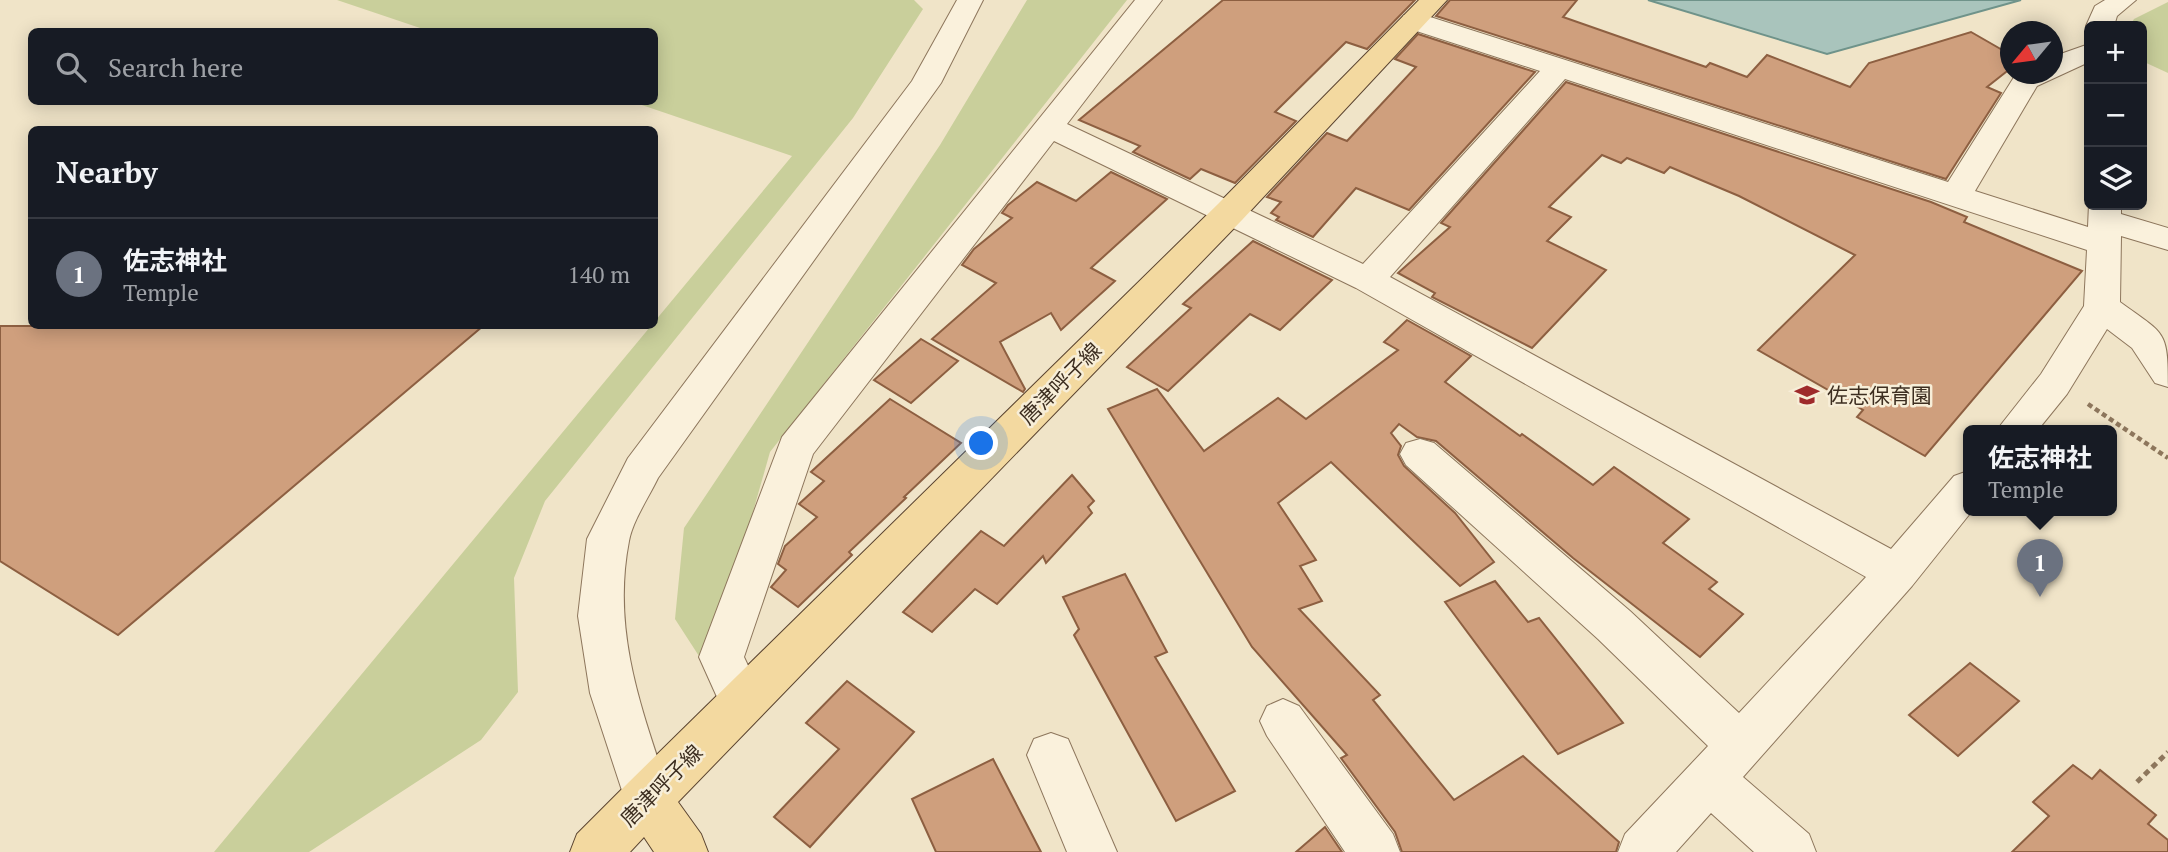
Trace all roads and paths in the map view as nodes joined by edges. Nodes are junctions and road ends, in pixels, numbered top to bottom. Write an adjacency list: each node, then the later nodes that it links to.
1 (970, 0): 28 (street)
2 (1149, 0): 8 (street)
3 (1424, 11): 5 (street); 10 (main road, 唐津呼子線)
4 (2084, 54): 6 (street)
5 (1545, 64): 9 (street); 13 (street)
6 (2063, 64)
7 (2024, 84): 9 (street)
8 (1049, 127): 10 (street); 22 (street)
9 (1956, 195): 11 (street)
10 (1230, 212): 13 (street); 22 (main road, 唐津呼子線)
11 (2105, 223): 12 (street); 14 (street)
12 (2168, 239)
13 (1368, 280): 21 (street)
14 (2102, 307): 15 (street); 16 (street)
15 (2168, 373)
16 (2054, 384): 17 (street); 19 (path)
17 (2020, 425)
18 (1420, 454): 26 (street)
19 (2168, 458)
20 (1963, 493): 21 (street)
21 (1897, 573): 26 (street)
22 (742, 702): 28 (main road, 唐津呼子線)
23 (1283, 721): 32 (street)
24 (2168, 752): 27 (path)
25 (1051, 755): 31 (street)
26 (1724, 762): 33 (street); 34 (street)
27 (2137, 782)
28 (647, 798): 29 (main road, 唐津呼子線); 30 (main road)
29 (595, 852)
30 (683, 852)
31 (1092, 852)
32 (1375, 852)
33 (1643, 852)
34 (1791, 852)

